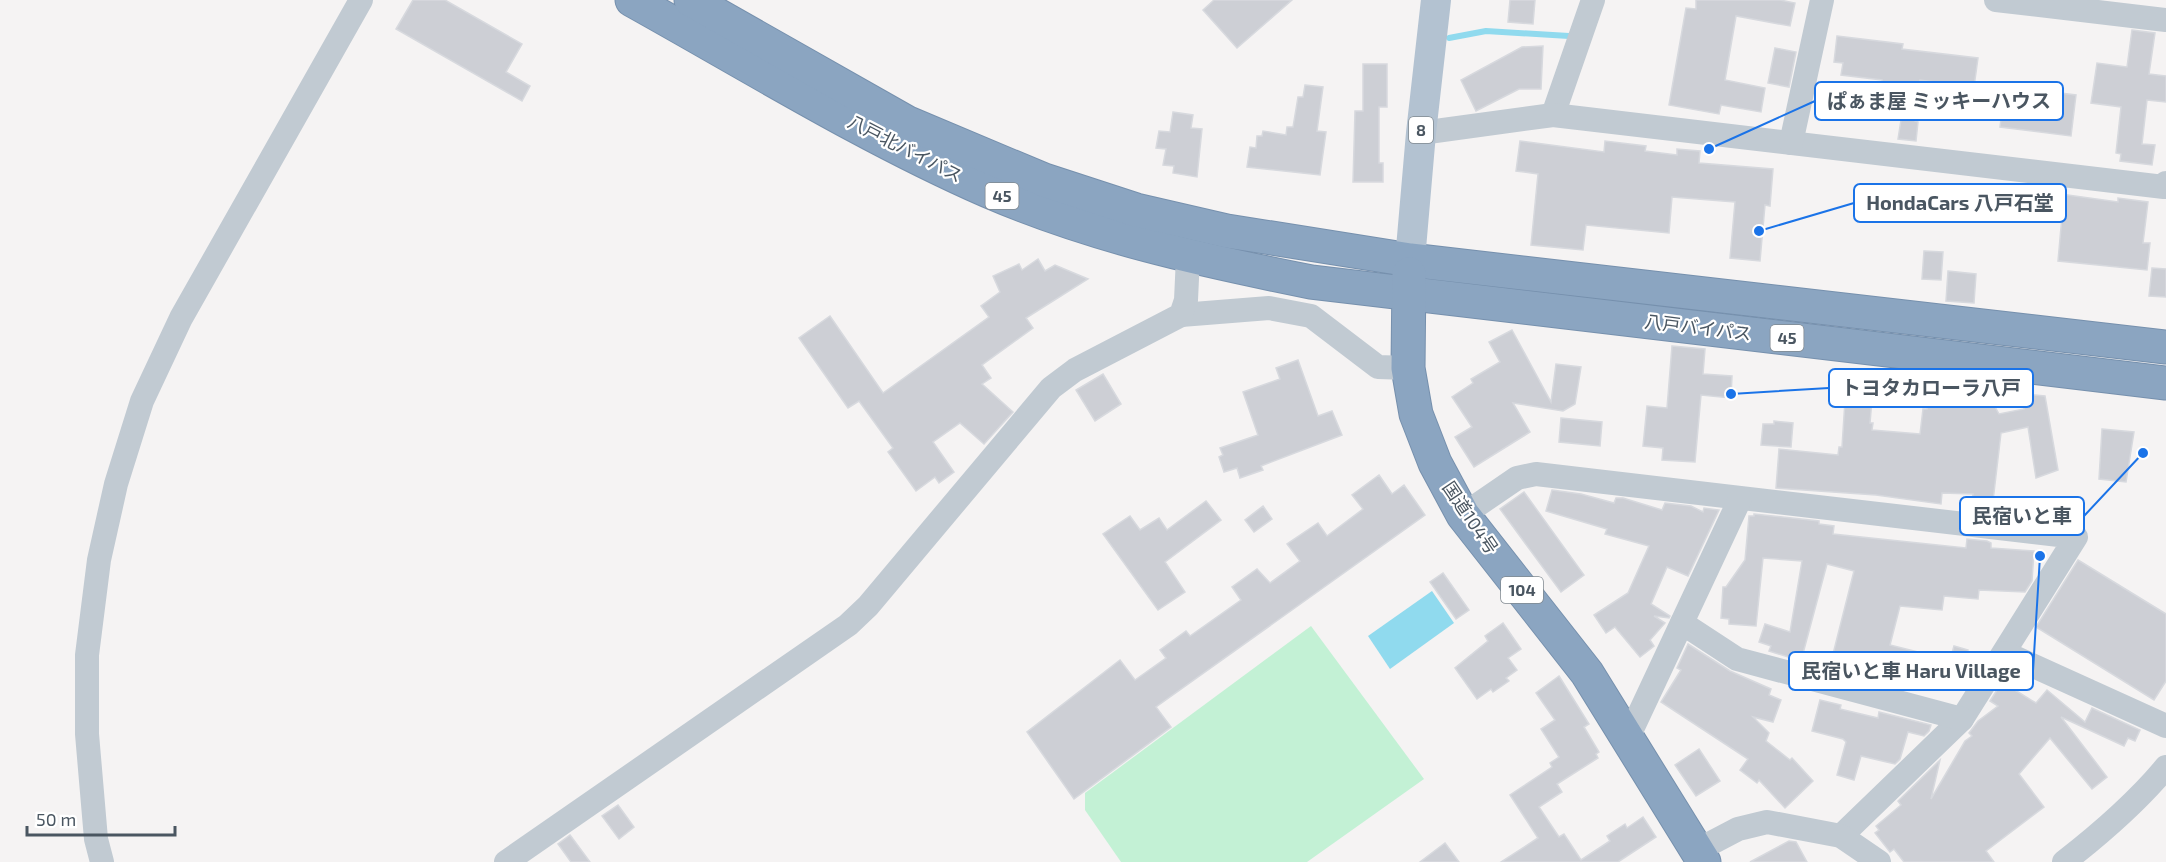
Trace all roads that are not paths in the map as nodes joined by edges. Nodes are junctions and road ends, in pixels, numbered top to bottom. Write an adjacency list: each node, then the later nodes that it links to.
1 (361, 0): 30 (street)
2 (632, 0): 13 (highway, 八戸北バイパス / 45)
3 (691, 0): 14 (highway, 八戸北バイパス / 45)
4 (1436, 0): 10 (main road, 8)
5 (1593, 0): 9 (street)
6 (1822, 0): 11 (street)
7 (1996, 0): 8 (street)
8 (2166, 20)
9 (1553, 115): 10 (street); 11 (street)
10 (1421, 133): 14 (main road, 8)
11 (1791, 143): 12 (street)
12 (2166, 183)
13 (1188, 257): 15 (highway, 八戸北バイパス / 45); 16 (street)
14 (1410, 260): 15 (highway, 国道104号 / 104); 17 (highway, 八戸バイパス / 45)
15 (1408, 294): 18 (highway, 国道104号 / 104); 19 (highway, 八戸バイパス / 45)
16 (1181, 315): 18 (street); 31 (street)
17 (2166, 347)
18 (1408, 368): 21 (highway, 国道104号 / 104)
19 (2166, 383)
20 (1740, 499): 21 (street); 22 (street); 23 (street)
21 (1463, 515): 26 (highway, 国道104号 / 104)
22 (1682, 623): 24 (street); 26 (street)
23 (2005, 653): 24 (street); 25 (street)
24 (1962, 719): 28 (street)
25 (2166, 726)
26 (1627, 740): 29 (highway, 国道104号 / 104)
27 (2166, 767): 33 (street)
28 (1841, 836): 29 (street); 32 (street)
29 (1699, 858)
30 (102, 862)
31 (506, 862)
32 (1879, 862)
33 (2064, 862)

